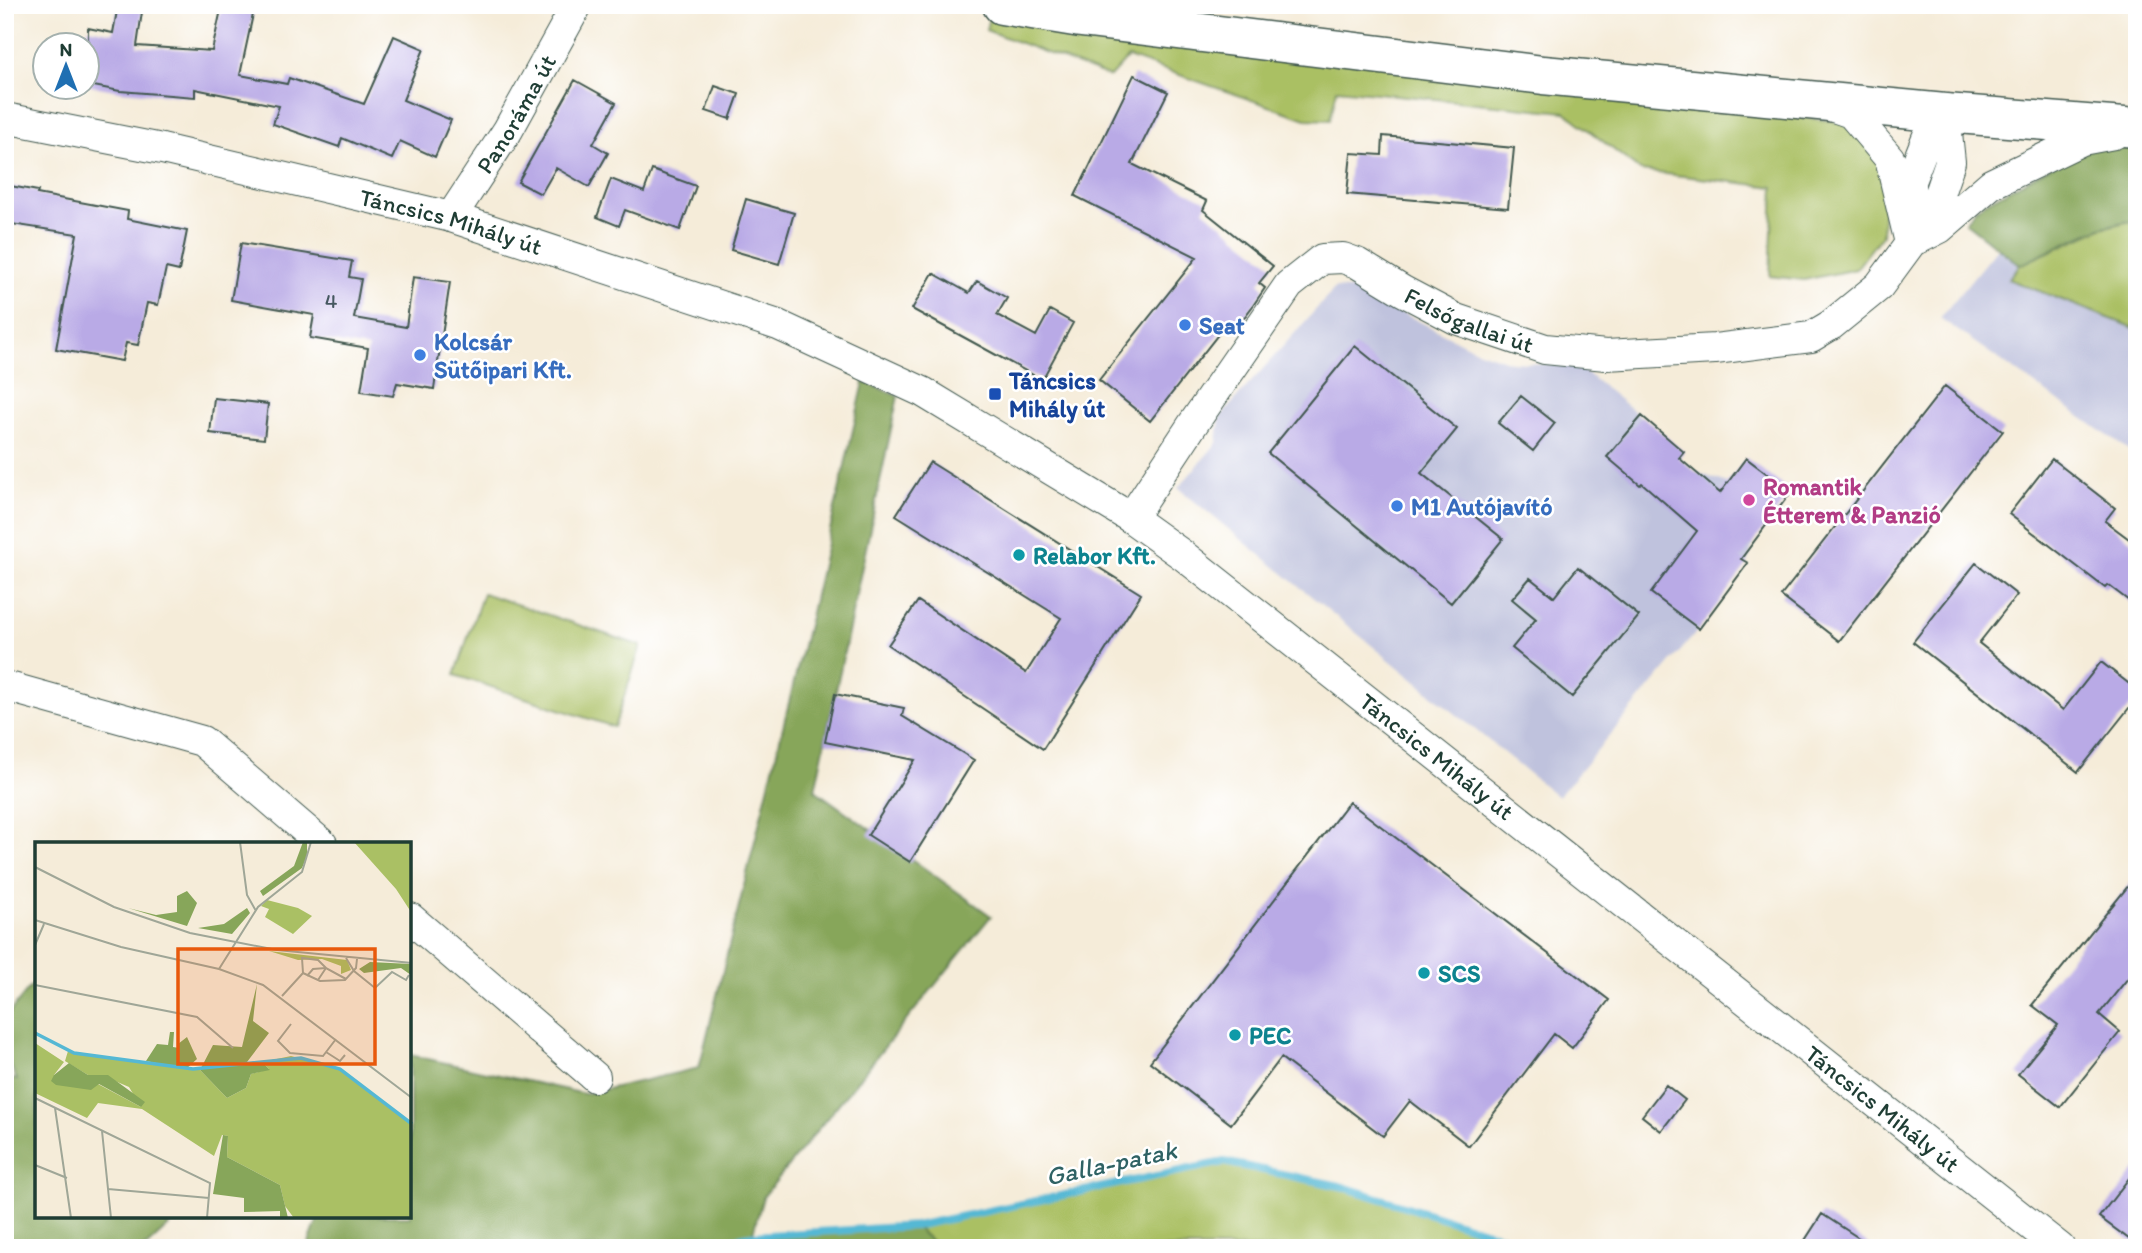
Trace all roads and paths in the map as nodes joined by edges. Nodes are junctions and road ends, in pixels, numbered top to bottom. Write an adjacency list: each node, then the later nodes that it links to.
1 (577, 5): 7 (street, Panoráma út)
2 (1002, 5): 3 (main road)
3 (1808, 99): 4 (main road); 8 (street)
4 (1945, 113): 6 (main road); 8 (street)
5 (5, 118): 7 (street, Táncsics Mihály út)
6 (2137, 129): 8 (street)
7 (451, 217): 9 (street, Táncsics Mihály út)
8 (1910, 243): 9 (street, Felsőgallai út)
9 (1131, 518): 14 (street, Táncsics Mihály út)
10 (5, 686): 11 (street)
11 (320, 842)
12 (411, 919): 13 (street)
13 (595, 1077)
14 (2060, 1248)

